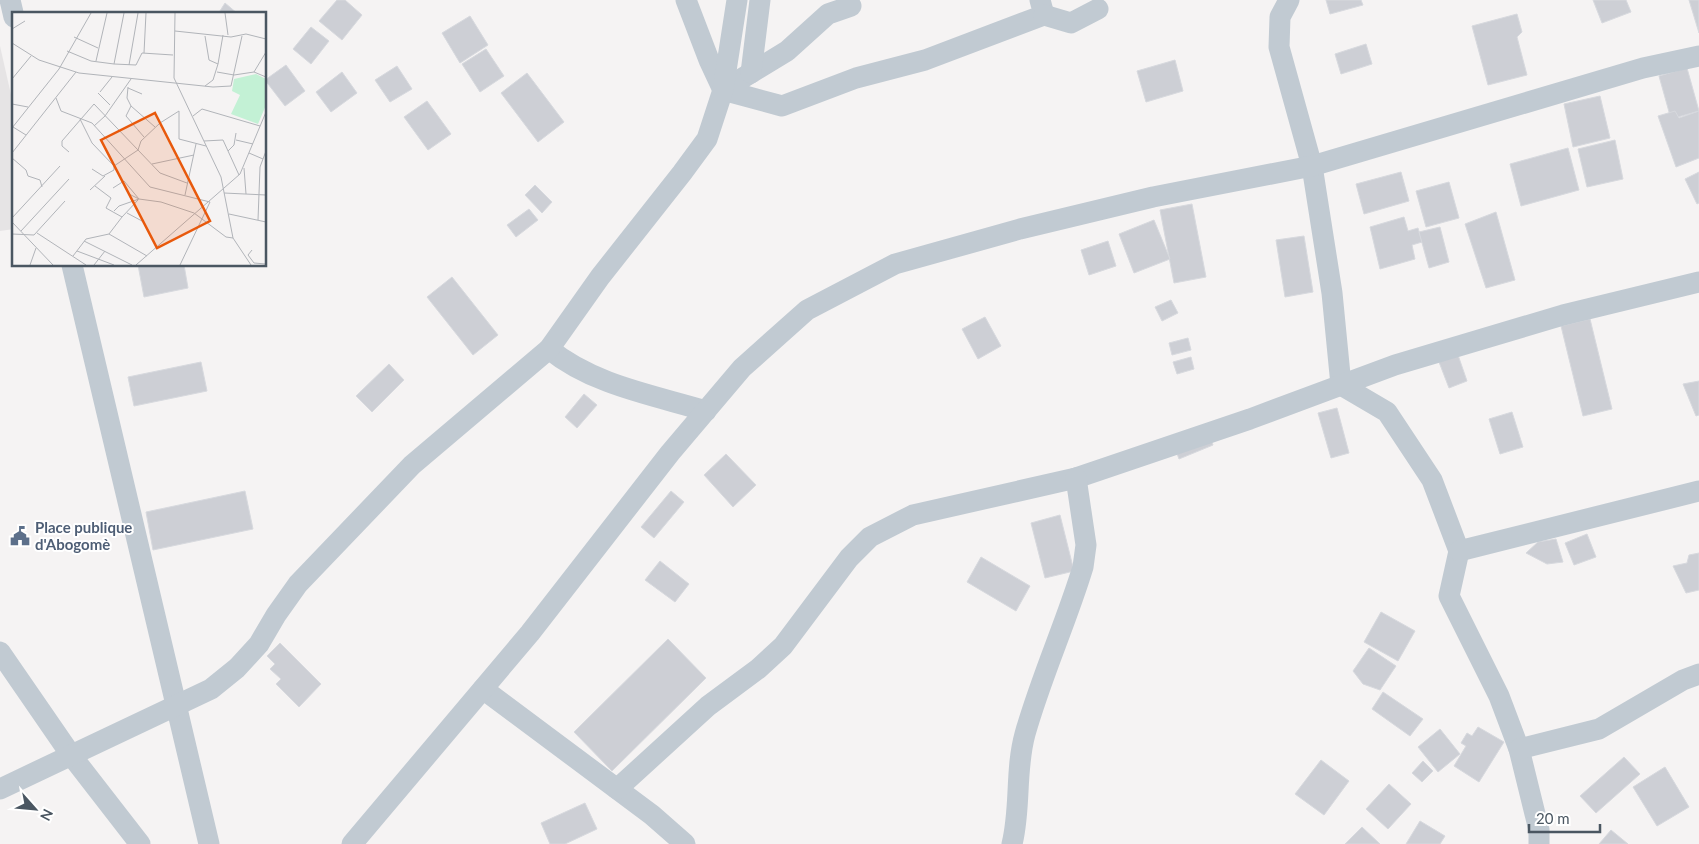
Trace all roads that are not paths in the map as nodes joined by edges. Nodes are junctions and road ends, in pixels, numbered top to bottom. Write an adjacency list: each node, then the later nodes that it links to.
1 (686, 0): 10 (street)
2 (737, 0): 10 (street)
3 (760, 0): 9 (street)
4 (1289, 0): 11 (street)
5 (851, 6): 9 (street)
6 (1042, 7): 7 (street); 10 (street)
7 (1098, 9)
8 (1699, 56): 11 (street)
9 (751, 73): 10 (street)
10 (723, 90): 14 (street)
11 (1312, 166): 15 (street); 16 (street)
12 (72, 266): 23 (street)
13 (1699, 282): 15 (street)
14 (549, 349): 16 (street); 23 (street)
15 (1342, 385): 17 (street); 19 (street)
16 (706, 411): 22 (street)
17 (1076, 478): 27 (street); 32 (street)
18 (1699, 491): 19 (street)
19 (1459, 551): 24 (street)
20 (0, 652): 25 (street)
21 (1699, 674): 24 (street)
22 (483, 689): 27 (street); 30 (street)
23 (176, 706): 25 (street); 29 (street)
24 (1519, 749): 33 (street)
25 (71, 755): 26 (street); 28 (street)
26 (0, 789)
27 (617, 789): 31 (street)
28 (140, 844)
29 (209, 844)
30 (352, 844)
31 (685, 844)
32 (1012, 844)
33 (1539, 844)

